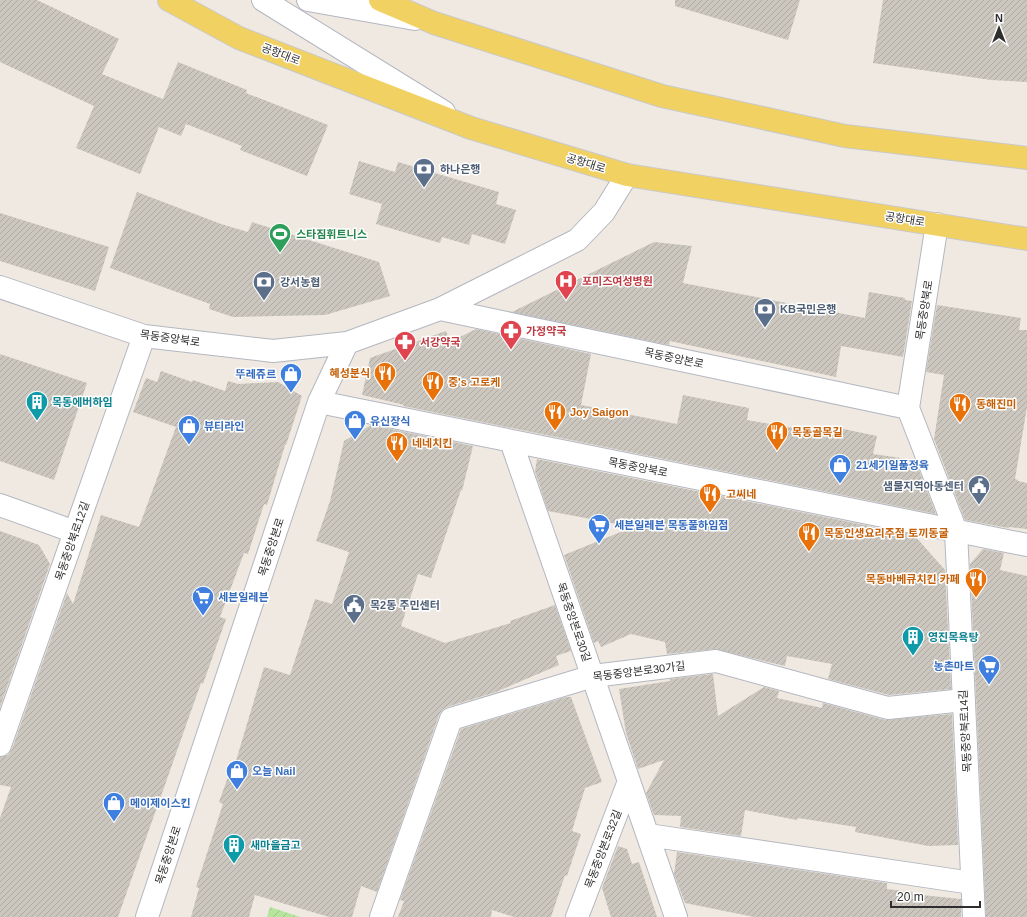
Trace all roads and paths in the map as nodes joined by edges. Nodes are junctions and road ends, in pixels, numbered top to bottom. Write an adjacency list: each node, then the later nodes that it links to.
1 (169, 0): 6 (main road, 공항대로)
2 (263, 0): 6 (street)
3 (308, 0): 5 (street)
4 (380, 0): 5 (main road)
5 (434, 23): 7 (main road)
6 (471, 128): 8 (main road, 공항대로)
7 (1027, 158)
8 (627, 175): 9 (main road, 공항대로); 14 (street)
9 (937, 224): 11 (main road, 공항대로); 18 (street, 목동중앙북로)
10 (1027, 232): 11 (street)
11 (1002, 234): 12 (main road, 공항대로)
12 (1027, 239)
13 (0, 287): 15 (street, 목동중앙북로)
14 (440, 309): 16 (street); 18 (street, 목동중앙본로)
15 (144, 336): 16 (street, 목동중앙북로); 22 (street, 목동중앙북로12길)
16 (347, 343): 17 (street, 목동중앙본로)
17 (319, 402): 19 (street, 목동중앙북로); 31 (street, 목동중앙본로)
18 (908, 408): 21 (street)
19 (511, 441): 21 (street, 목동중앙북로); 24 (street, 목동중앙본로30길)
20 (0, 505): 22 (street)
21 (956, 531): 23 (street, 목동중앙북로); 25 (street, 목동중앙북로14길)
22 (75, 532): 26 (street, 목동중앙북로12길)
23 (1027, 545)
24 (593, 676): 25 (street, 목동중앙본로30가길); 28 (street, 목동중앙본로30길); 32 (street, 목동중앙본로30가길)
25 (964, 700): 30 (street, 목동중앙북로14길)
26 (4, 722): 27 (street, 목동중앙북로12길)
27 (0, 745)
28 (629, 781): 29 (street, 목동중앙본로30길); 33 (street, 목동중앙본로32길)
29 (648, 834): 30 (street); 34 (street, 목동중앙본로30길)
30 (972, 883): 35 (street, 목동중앙북로14길)
31 (147, 917)
32 (381, 917)
33 (578, 917)
34 (676, 917)
35 (974, 917)

